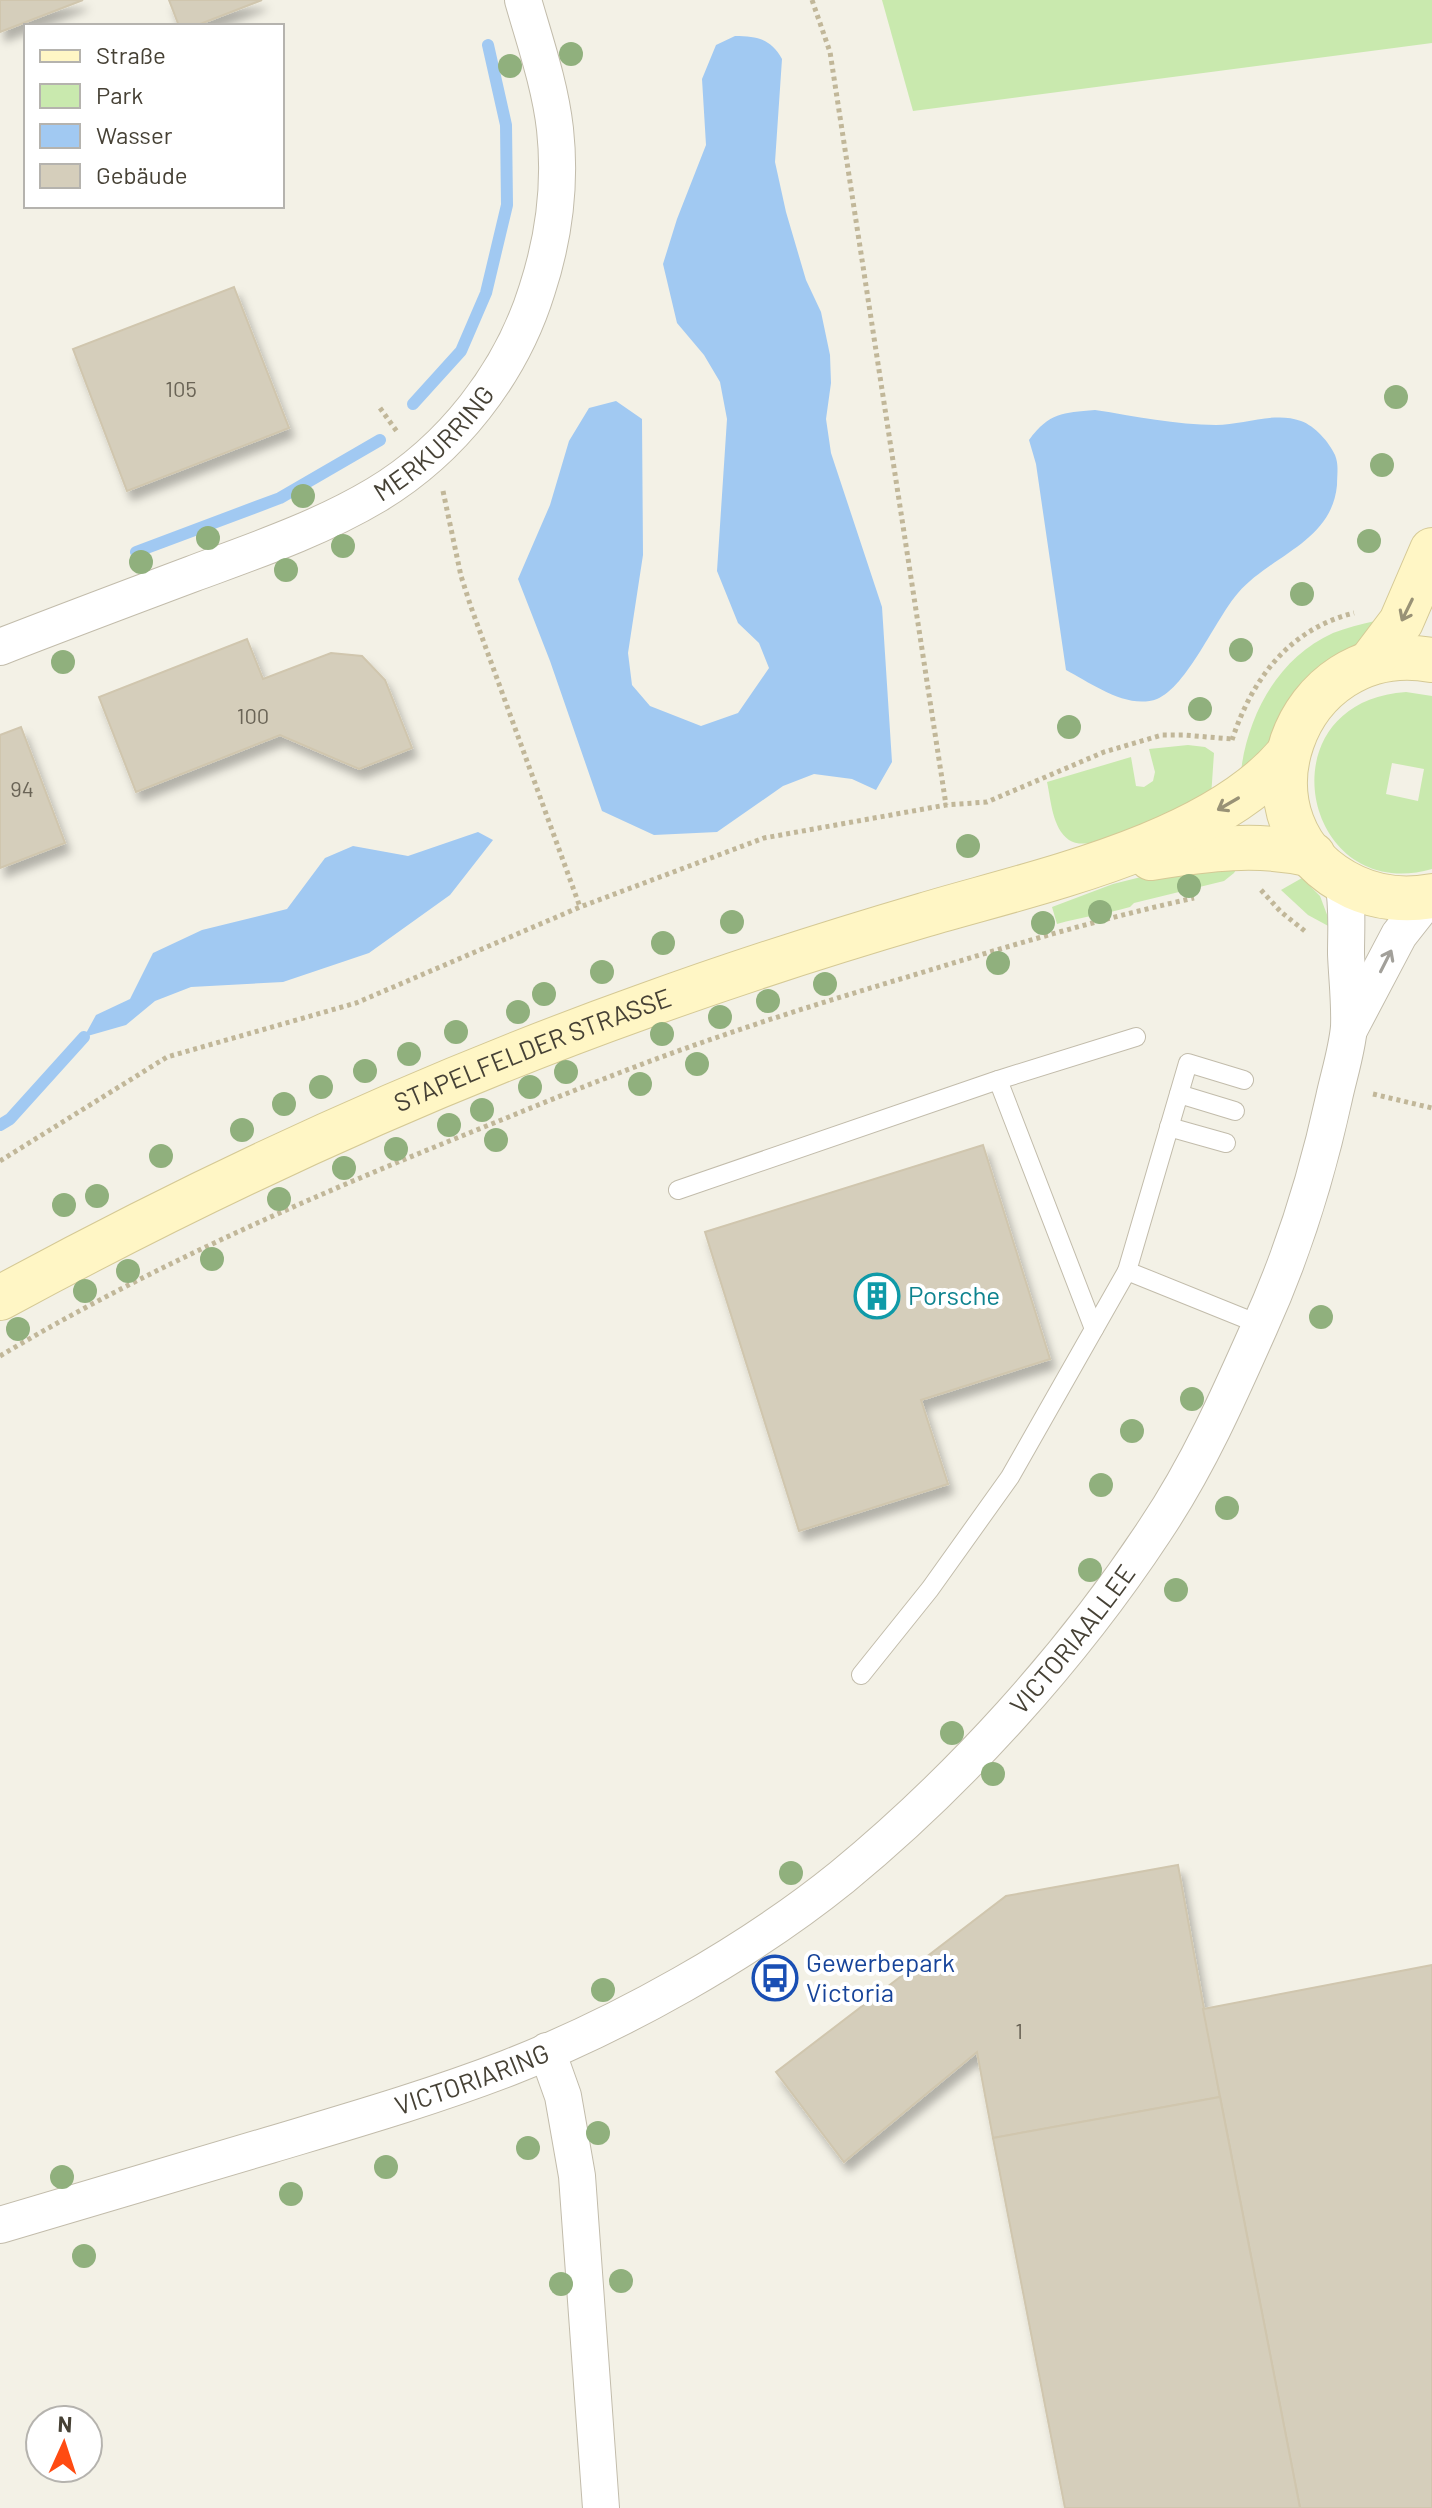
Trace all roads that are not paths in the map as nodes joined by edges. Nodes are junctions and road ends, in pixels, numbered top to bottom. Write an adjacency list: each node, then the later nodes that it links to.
1 (523, 0): 3 (street, MERKURRING)
2 (1432, 550): 5 (street, one-way to 5)
3 (0, 647)
4 (1432, 660): 5 (street)
5 (1370, 663): 6 (street)
6 (1287, 755): 7 (street, STAPELFELDER STRASSE, one-way to 7); 8 (street)
7 (1090, 868): 8 (street, STAPELFELDER STRASSE); 20 (street, STAPELFELDER STRASSE)
8 (1328, 868): 9 (street, STAPELFELDER STRASSE); 10 (street, VICTORIAALLEE)
9 (1430, 896): 10 (street, VICTORIAALLEE, one-way to 9)
10 (1349, 1029): 21 (street, VICTORIAALLEE)
11 (1136, 1037): 12 (lane)
12 (998, 1080): 18 (lane); 22 (lane)
13 (1244, 1080): 14 (lane)
14 (1179, 1094): 15 (lane); 16 (lane)
15 (1235, 1111)
16 (1169, 1127): 17 (lane); 19 (lane)
17 (1226, 1143)
18 (678, 1190)
19 (1127, 1271): 21 (lane); 22 (lane)
20 (0, 1298)
21 (1261, 1325): 24 (street, VICTORIAALLEE)
22 (1094, 1329): 23 (lane)
23 (861, 1675)
24 (547, 2051): 25 (street, VICTORIARING); 26 (street, VICTORIARING)
25 (0, 2225)
26 (601, 2508)

